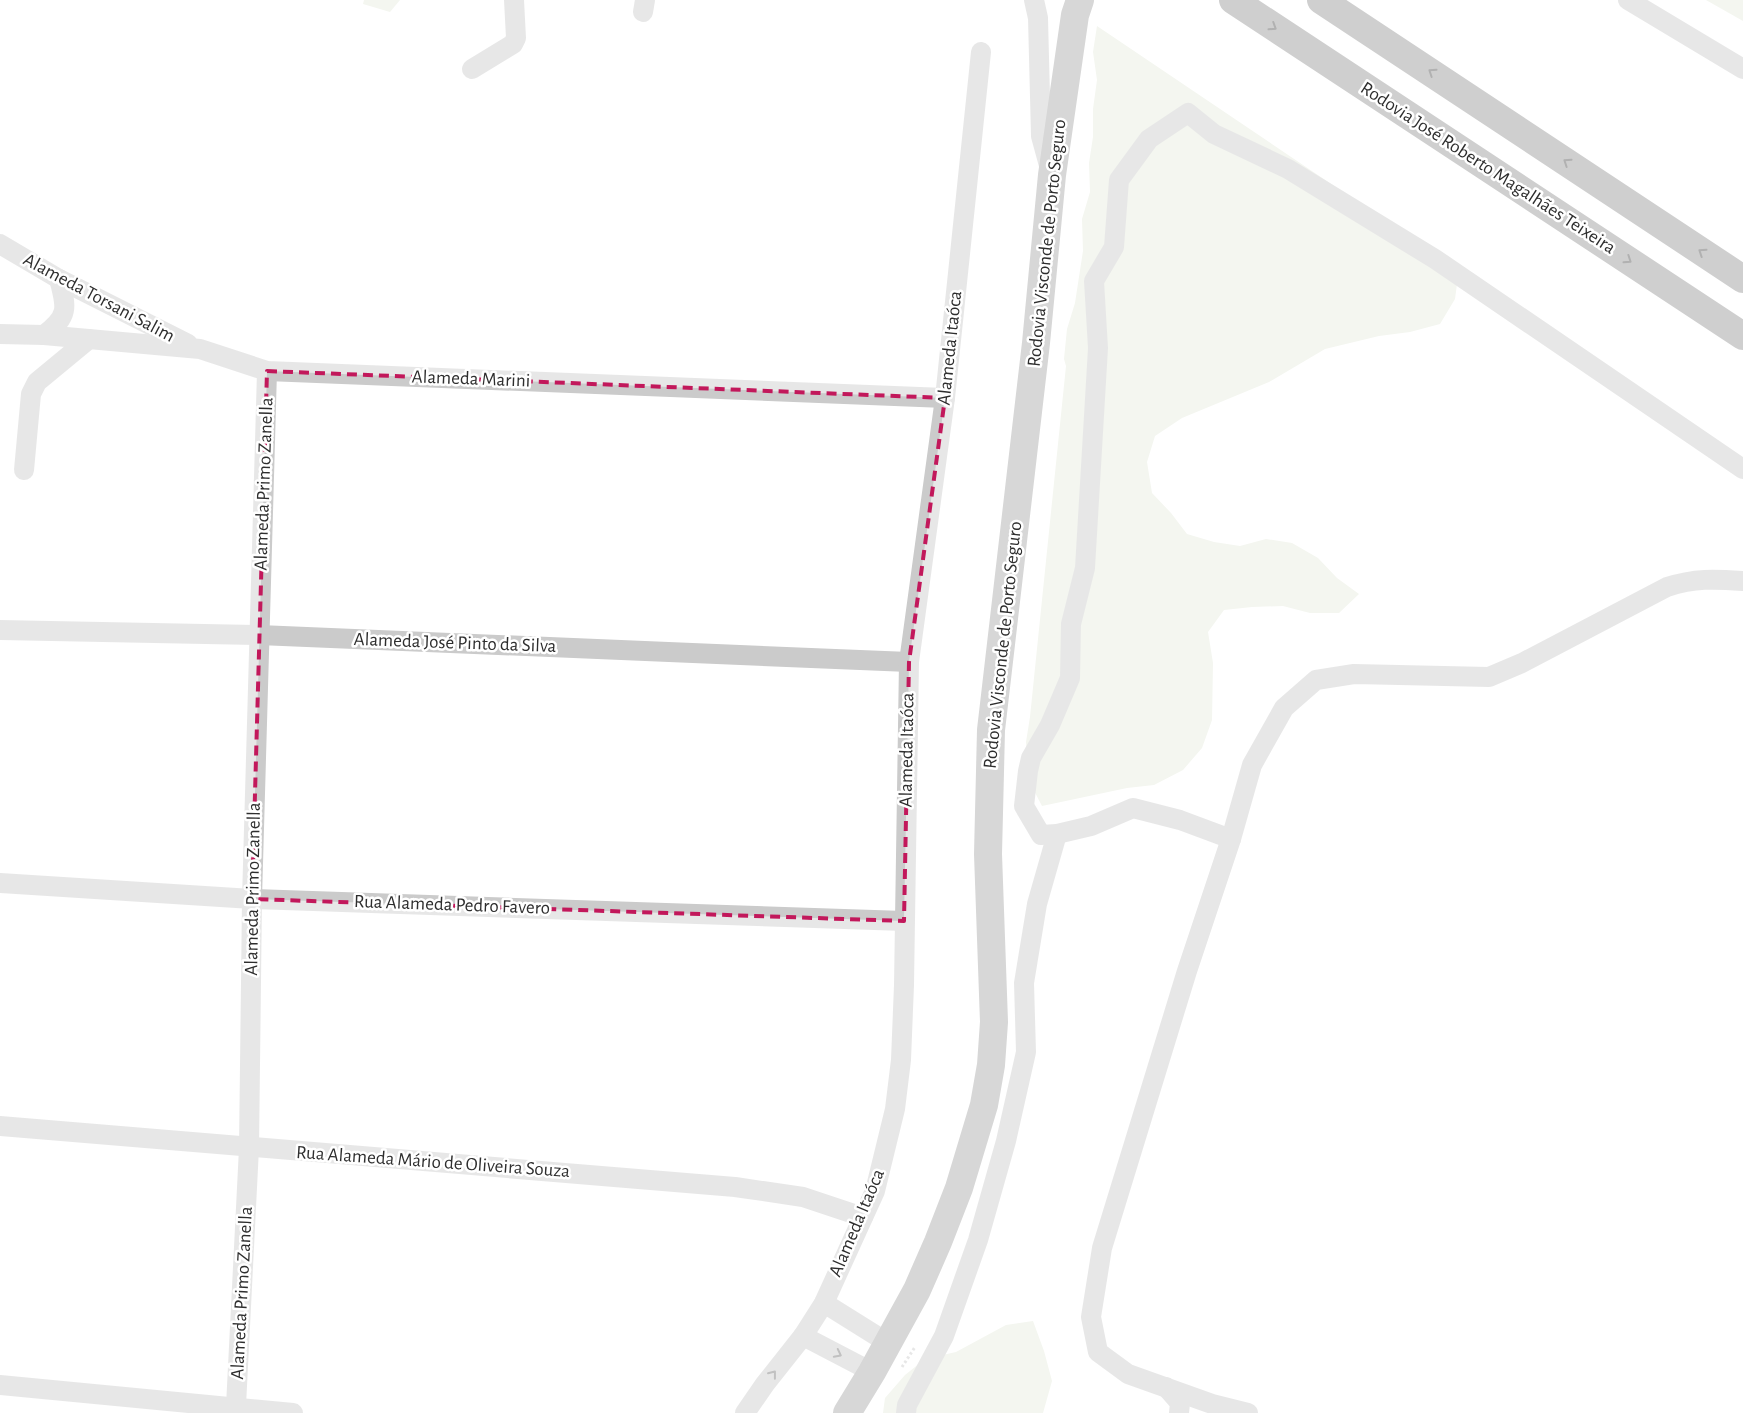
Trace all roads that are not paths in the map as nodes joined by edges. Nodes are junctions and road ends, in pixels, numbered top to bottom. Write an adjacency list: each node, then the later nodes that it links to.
1 (514, 0): 8 (street)
2 (1034, 0): 10 (street)
3 (1080, 0): 10 (main road, Rodovia Visconde de Porto Seguro)
4 (1232, 0): 16 (highway, Rodovia José Roberto Magalhães Teixeira, one-way to 16)
5 (1321, 0): 13 (highway, one-way to 5)
6 (1628, 0): 9 (street)
7 (981, 52): 20 (street, Alameda Itaóca)
8 (472, 69)
9 (1743, 69)
10 (1052, 176): 37 (main road, Rodovia Visconde de Porto Seguro)
11 (0, 244): 12 (street, Alameda Torsani Salim)
12 (59, 279): 15 (street); 18 (street, Alameda Torsani Salim)
13 (1743, 279)
14 (0, 334): 15 (street, Alameda Marini)
15 (44, 335): 17 (street, Alameda Marini)
16 (1743, 336)
17 (89, 339): 18 (street, Alameda Marini); 22 (street)
18 (200, 350): 19 (street, Alameda Marini)
19 (267, 371): 20 (street, Alameda Marini); 25 (street, Alameda Primo Zanella)
20 (945, 398): 26 (street, Alameda Itaóca)
21 (1743, 469): 27 (street)
22 (24, 470)
23 (1743, 582): 28 (street)
24 (0, 630): 25 (street, Alameda José Pinto da Silva)
25 (259, 634): 26 (street, Alameda José Pinto da Silva); 30 (street, Alameda Primo Zanella)
26 (909, 662): 31 (street, Alameda Itaóca)
27 (1057, 834): 28 (street); 45 (street)
28 (1231, 839): 40 (street)
29 (0, 883): 30 (street, Rua Alameda Pedro Favero)
30 (252, 899): 31 (street, Rua Alameda Pedro Favero); 33 (street, Alameda Primo Zanella)
31 (904, 921): 34 (street, Alameda Itaóca)
32 (0, 1126): 33 (street, Rua Alameda Mário de Oliveira Souza)
33 (249, 1148): 34 (street, Rua Alameda Mário de Oliveira Souza); 41 (street, Alameda Primo Zanella)
34 (863, 1217): 35 (street, Alameda Itaóca)
35 (824, 1303): 36 (street, Alameda Itaóca); 37 (street)
36 (803, 1336): 38 (street, one-way to 38); 43 (street, Alameda Itaóca, one-way to 36)
37 (888, 1343): 38 (main road, Rodovia Visconde de Porto Seguro)
38 (872, 1372): 44 (main road, Rodovia Visconde de Porto Seguro)
39 (0, 1385): 41 (street)
40 (1166, 1387): 46 (street); 47 (street)
41 (236, 1406): 42 (street)
42 (293, 1413)
43 (745, 1413)
44 (846, 1413)
45 (906, 1413)
46 (1179, 1413)
47 (1248, 1413)

